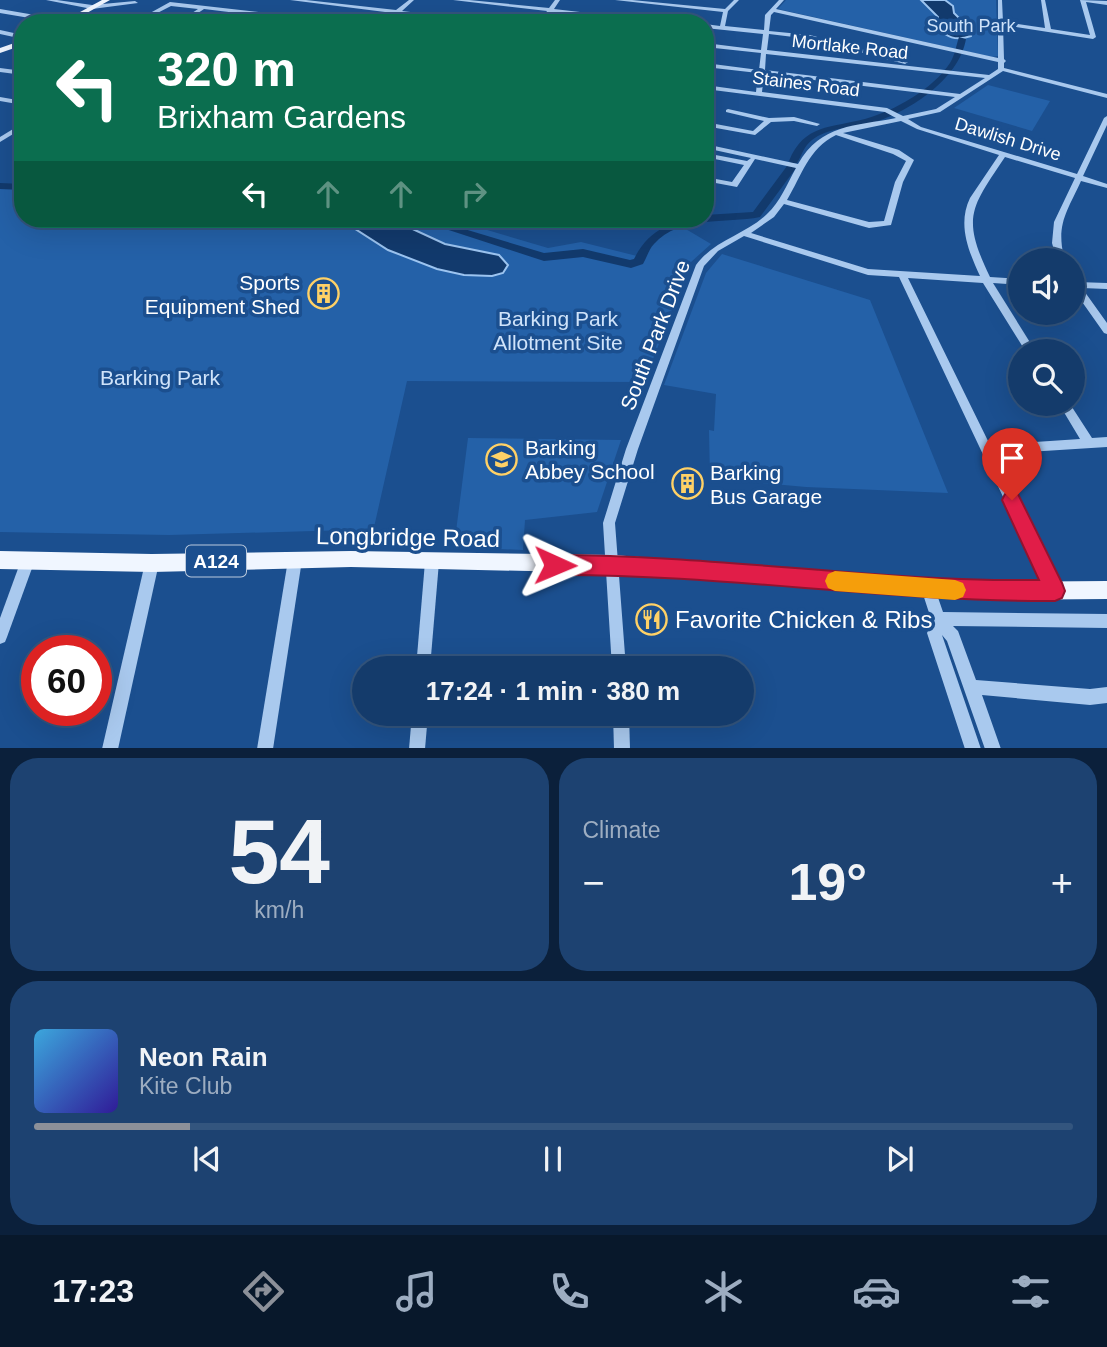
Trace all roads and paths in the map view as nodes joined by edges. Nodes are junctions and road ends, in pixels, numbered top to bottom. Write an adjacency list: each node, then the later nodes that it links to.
1 (48, 0): 17 (street)
2 (107, 0): 17 (main road)
3 (292, 0): 13 (street)
4 (412, 0): 22 (street)
5 (455, 0): 19 (street)
6 (558, 0): 19 (street)
7 (617, 0): 14 (street)
8 (737, 0): 23 (street)
9 (782, 0): 20 (street)
10 (1000, 0): 36 (street)
11 (1043, 0): 39 (street)
12 (1083, 0): 16 (street); 39 (street)
13 (328, 2): 22 (street); 31 (street)
14 (663, 2): 23 (street)
15 (135, 3): 17 (street)
16 (1107, 3)
17 (92, 7): 26 (main road)
18 (204, 8): 24 (street); 27 (street); 28 (street)
19 (551, 10): 34 (street); 35 (street)
20 (773, 10): 40 (street); 45 (street)
21 (0, 11): 25 (street)
22 (398, 11): 32 (street); 33 (street)
23 (726, 11): 38 (street)
24 (242, 12): 29 (street); 30 (street)
25 (17, 14)
26 (79, 14)
27 (150, 14)
28 (194, 14)
29 (239, 14)
30 (260, 14)
31 (310, 14)
32 (394, 14)
33 (424, 14)
34 (548, 14)
35 (586, 14)
36 (1000, 23): 39 (street); 45 (street)
37 (714, 27): 38 (street)
38 (722, 28): 40 (street)
39 (1048, 30)
40 (766, 32): 44 (street); 47 (street)
41 (12, 46): 43 (main road)
42 (714, 46): 44 (street, Mortlake Road)
43 (0, 51)
44 (764, 51): 47 (street, Mortlake Road); 48 (street)
45 (1003, 65): 49 (street, South Park Drive); 53 (street)
46 (714, 66): 48 (street)
47 (923, 69): 49 (street, Mortlake Road)
48 (762, 72): 51 (street); 52 (street)
49 (992, 77): 52 (street, South Park Drive)
50 (714, 88): 51 (street, Staines Road)
51 (759, 94): 59 (street, Staines Road)
52 (963, 96): 59 (street, South Park Drive)
53 (1107, 96)
54 (0, 99): 56 (street)
55 (14, 99): 56 (street)
56 (11, 101): 57 (street)
57 (14, 102)
58 (728, 111): 61 (street)
59 (902, 118): 65 (street, South Park Drive); 70 (street, Dawlish Drive)
60 (1107, 118): 66 (street)
61 (769, 120): 62 (street); 64 (street)
62 (817, 124)
63 (714, 126): 64 (street)
64 (736, 130): 68 (street)
65 (836, 132): 74 (street, South Park Drive); 78 (street)
66 (1098, 137): 67 (street); 75 (street)
67 (1107, 140)
68 (727, 151): 69 (street); 72 (street)
69 (714, 152)
70 (1003, 154): 75 (street, Dawlish Drive); 82 (street)
71 (714, 155): 73 (street)
72 (755, 156): 73 (street); 74 (street)
73 (749, 164): 76 (street)
74 (795, 165): 78 (street, South Park Drive)
75 (1079, 177): 77 (street, Dawlish Drive); 80 (street)
76 (714, 180)
77 (1107, 186)
78 (781, 201): 79 (street, South Park Drive)
79 (743, 233): 81 (street); 98 (street, South Park Drive)
80 (1057, 248)
81 (903, 276): 82 (street); 92 (street)
82 (987, 280): 83 (street); 88 (street)
83 (1008, 281)
84 (1085, 285): 85 (street)
85 (1107, 286)
86 (1085, 300): 87 (street)
87 (1107, 330)
88 (1023, 339)
89 (1072, 416): 91 (street)
90 (1107, 442): 91 (street)
91 (1089, 443): 92 (street)
92 (987, 450): 101 (street)
93 (0, 560): 94 (main road, Longbridge Road / A124)
94 (28, 560): 97 (main road, Longbridge Road / A124); 104 (street)
95 (295, 560): 96 (main road, Longbridge Road / A124); 97 (main road, Longbridge Road / A124); 112 (street)
96 (432, 562): 98 (main road, Longbridge Road / A124); 105 (street)
97 (152, 563): 111 (street)
98 (613, 564): 99 (main road, Longbridge Road / A124); 106 (street, South Park Drive)
99 (928, 588): 101 (main road, Longbridge Road / A124); 102 (street)
100 (1107, 590): 101 (main road, Longbridge Road / A124)
101 (1055, 591)
102 (938, 620): 103 (street); 107 (street); 115 (street)
103 (1107, 621)
104 (0, 637)
105 (425, 656)
106 (618, 656)
107 (971, 687): 108 (street); 116 (street)
108 (1107, 695)
109 (419, 726): 113 (street)
110 (621, 726): 114 (street)
111 (110, 748)
112 (265, 748)
113 (417, 748)
114 (622, 748)
115 (973, 748)
116 (993, 748)

